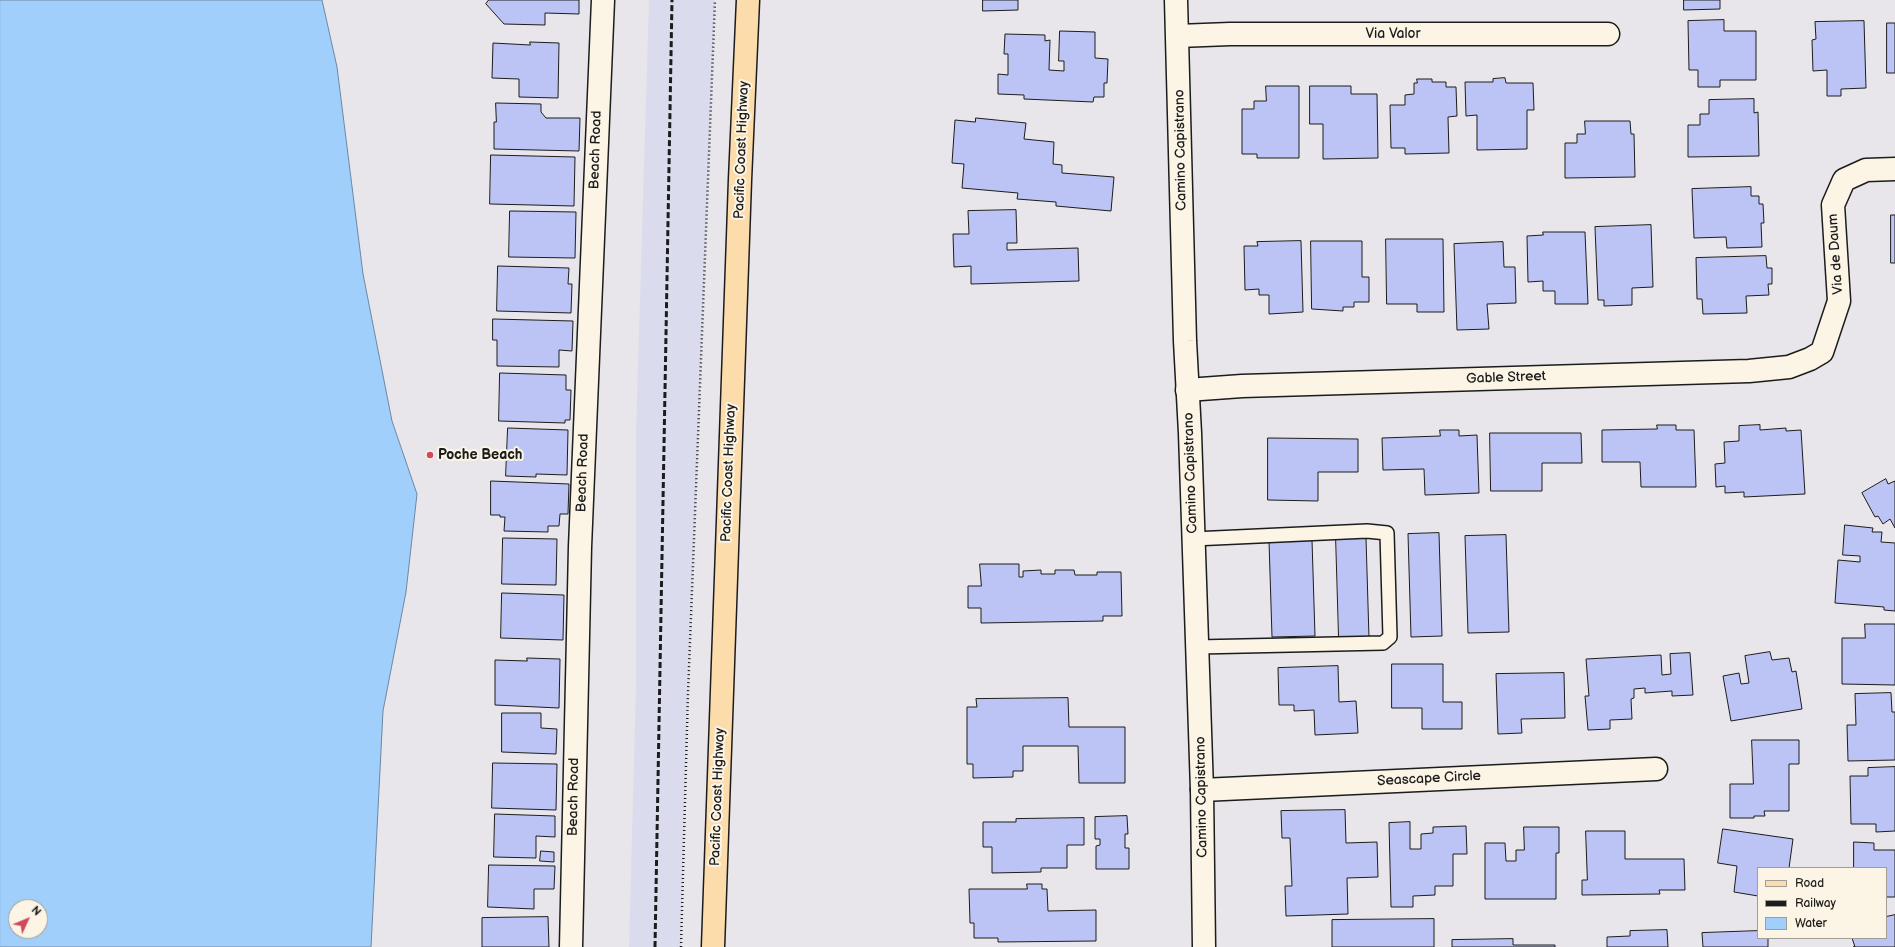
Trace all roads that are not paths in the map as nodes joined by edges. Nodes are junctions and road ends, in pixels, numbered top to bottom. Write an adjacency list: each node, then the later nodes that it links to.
1 (603, 0): 13 (street, Beach Road)
2 (748, 0): 14 (main road, Pacific Coast Highway)
3 (1176, 0): 5 (street, Camino Capistrano)
4 (1608, 34): 5 (street, Via Valor)
5 (1178, 36): 8 (street, Camino Capistrano)
6 (1895, 169): 7 (street, Via de Daum)
7 (1822, 352): 8 (street, Gable Street)
8 (1187, 390): 9 (street, Camino Capistrano)
9 (1194, 539): 10 (street, Camino Capistrano); 10 (lane)
10 (1197, 647): 12 (street, Camino Capistrano)
11 (1656, 768): 12 (street, Seascape Circle)
12 (1202, 790): 15 (street, Camino Capistrano)
13 (572, 947)
14 (713, 947)
15 (1204, 947)

